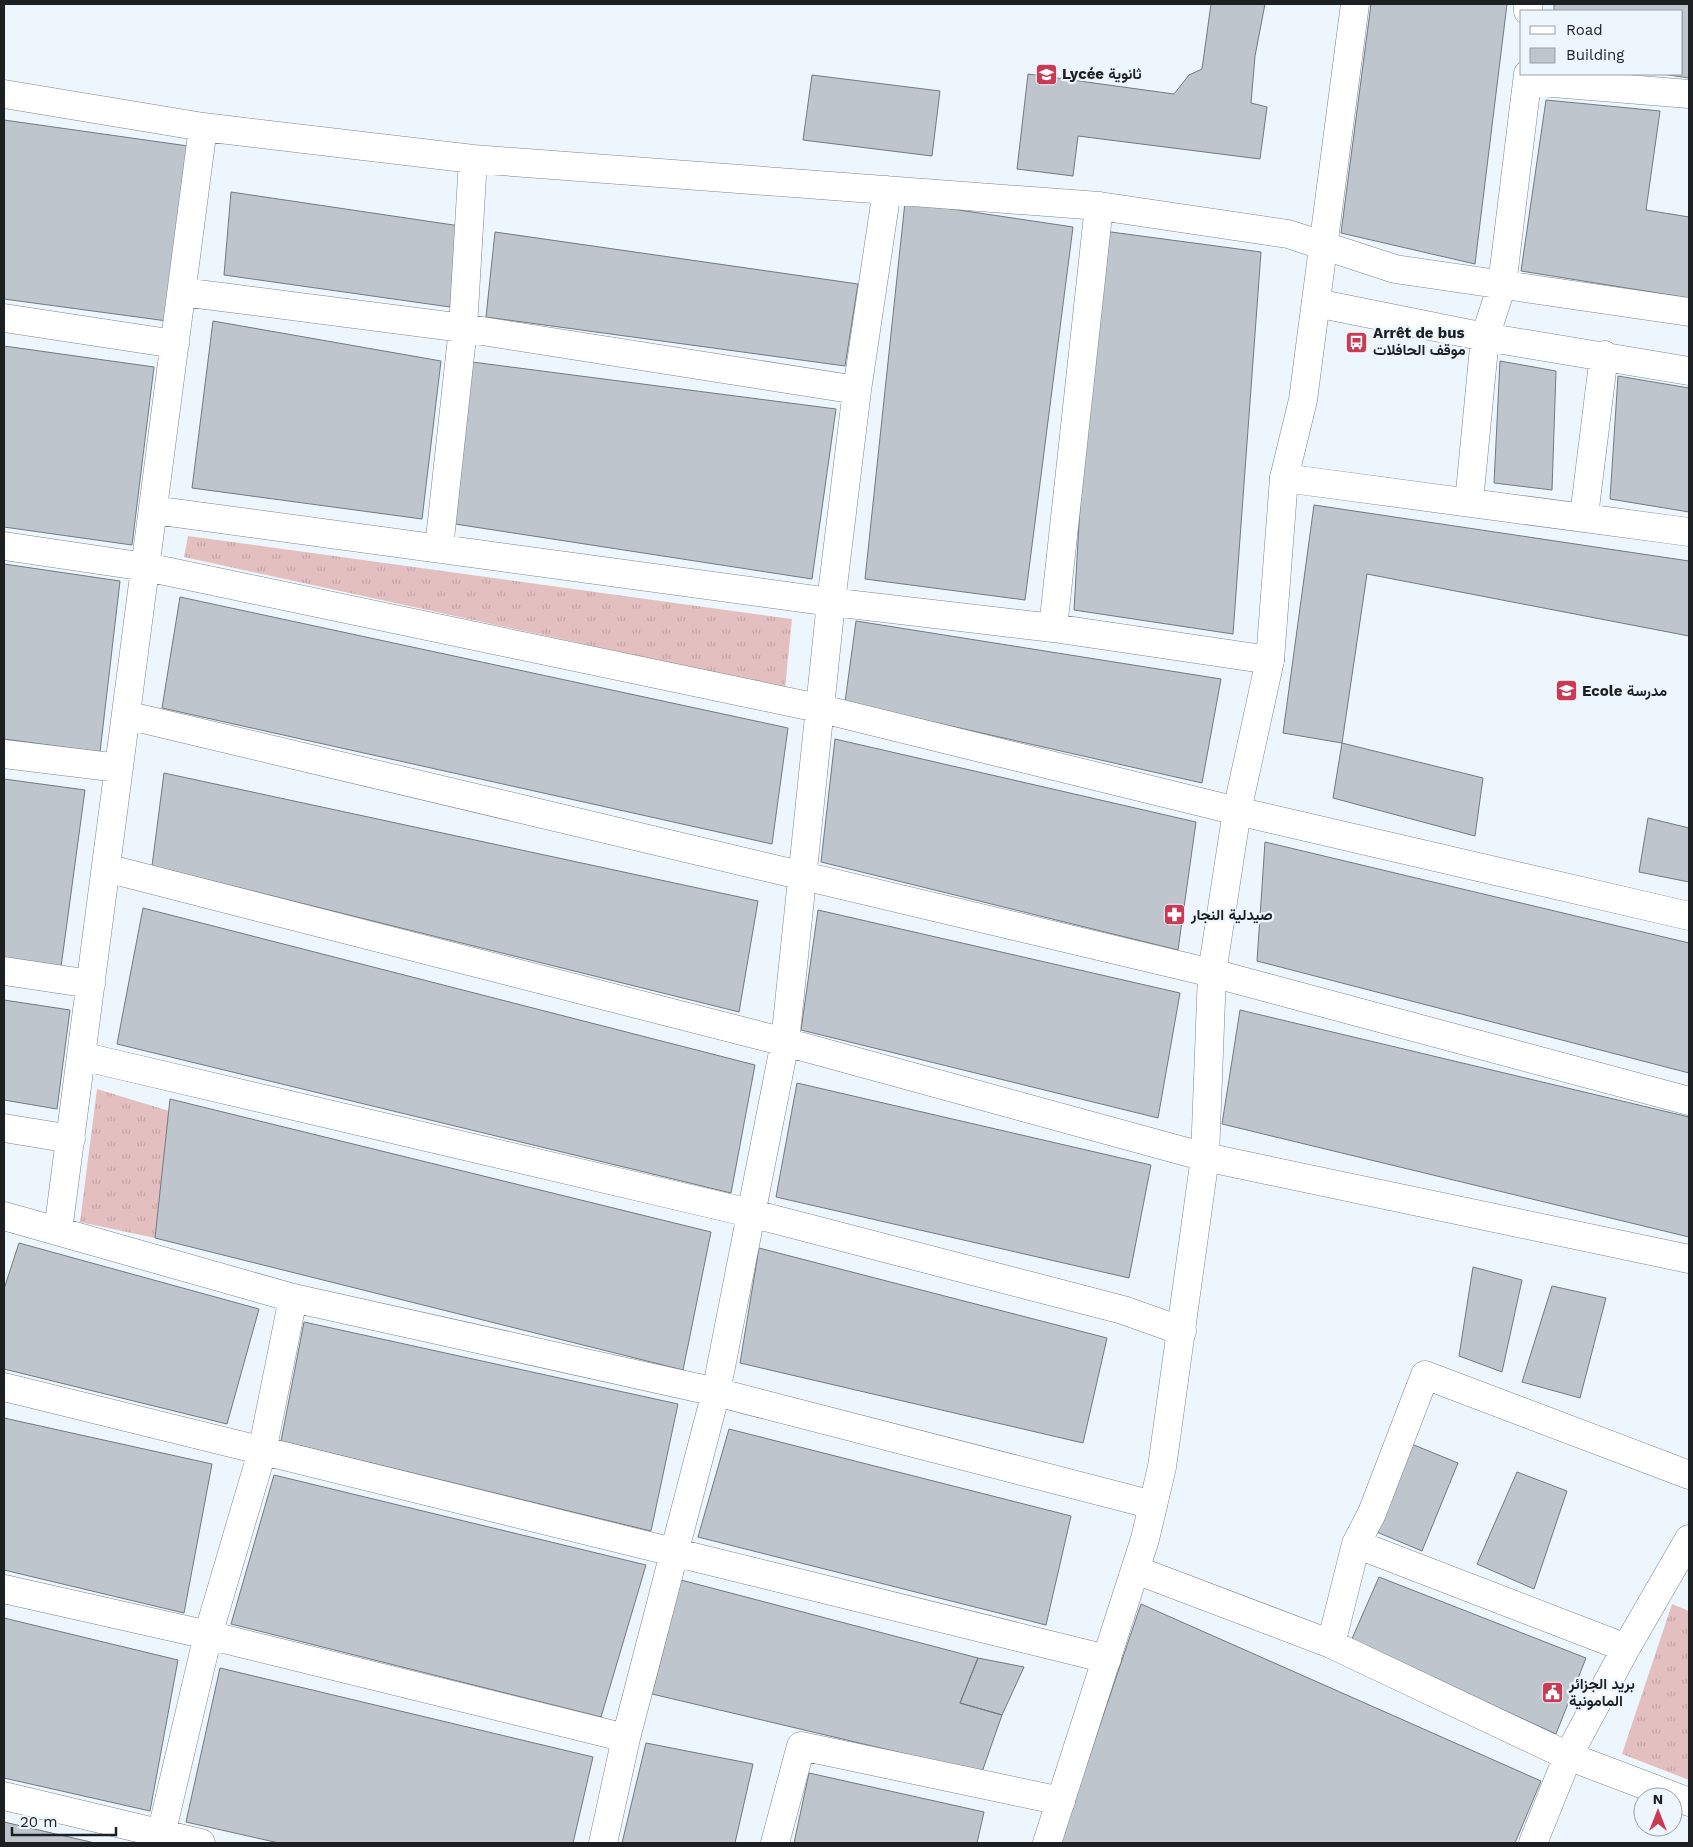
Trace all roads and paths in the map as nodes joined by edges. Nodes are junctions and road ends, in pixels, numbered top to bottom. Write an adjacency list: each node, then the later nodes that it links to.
1 (1355, 4): 9 (street)
2 (1528, 78): 4 (street); 10 (street)
3 (4, 94): 5 (street)
4 (1689, 94)
5 (203, 127): 6 (street); 11 (street)
6 (473, 159): 7 (street); 15 (street)
7 (887, 190): 8 (street); 20 (street)
8 (1099, 206): 9 (street); 30 (street)
9 (1322, 246): 10 (street); 12 (street)
10 (1502, 285): 13 (street); 16 (street)
11 (182, 292): 15 (street); 17 (street)
12 (1316, 303): 16 (street); 21 (street)
13 (1689, 312)
14 (4, 318): 17 (street)
15 (463, 328): 20 (street); 27 (street)
16 (1485, 337): 18 (street); 22 (street)
17 (175, 344): 23 (street)
18 (1604, 355): 19 (street); 24 (street)
19 (1689, 371)
20 (857, 390): 29 (street)
21 (1284, 478): 22 (street); 31 (street)
22 (1469, 502): 24 (street)
23 (153, 510): 27 (street); 28 (street)
24 (1584, 516): 25 (street)
25 (1689, 532)
26 (4, 546): 28 (street)
27 (439, 548): 29 (street)
28 (146, 567): 32 (street); 33 (street)
29 (831, 602): 30 (street); 32 (street)
30 (1053, 628): 31 (street)
31 (1270, 660): 36 (street)
32 (818, 708): 36 (street); 38 (street)
33 (126, 715): 35 (street); 38 (street)
34 (4, 754): 35 (street)
35 (119, 768): 37 (street)
36 (1237, 811): 39 (street); 41 (street)
37 (106, 868): 42 (street); 43 (street)
38 (802, 875): 41 (street); 43 (street)
39 (1689, 916)
40 (4, 971): 42 (street)
41 (1212, 973): 45 (street); 48 (street)
42 (91, 984): 44 (street)
43 (785, 1042): 48 (street); 49 (street)
44 (81, 1056): 47 (street); 49 (street)
45 (1689, 1101)
46 (4, 1128): 47 (street)
47 (71, 1139): 51 (street)
48 (1205, 1157): 52 (street); 54 (street)
49 (750, 1213): 54 (street); 56 (street)
50 (5, 1220): 51 (street)
51 (58, 1231): 53 (street)
52 (1689, 1259)
53 (293, 1298): 56 (street); 57 (street)
54 (1182, 1331): 59 (street)
55 (4, 1387): 57 (street)
56 (716, 1392): 59 (street); 62 (street)
57 (262, 1452): 62 (street); 65 (street)
58 (1689, 1475): 61 (street)
59 (1153, 1505): 63 (street)
60 (1689, 1539): 67 (street)
61 (1356, 1544): 66 (street); 67 (street)
62 (673, 1550): 68 (street); 69 (street)
63 (1136, 1570): 66 (street); 68 (street)
64 (4, 1589): 65 (street)
65 (208, 1635): 69 (street); 74 (street)
66 (1331, 1644): 70 (street)
67 (1626, 1648): 70 (street)
68 (1107, 1659): 72 (street)
69 (626, 1738): 76 (street)
70 (1568, 1756): 73 (street); 79 (street)
71 (4, 1796): 74 (street)
72 (1061, 1801): 77 (street); 78 (street)
73 (1689, 1802)
74 (160, 1839): 75 (street)
75 (201, 1843)
76 (603, 1843)
77 (775, 1843)
78 (1047, 1843)
79 (1533, 1843)

